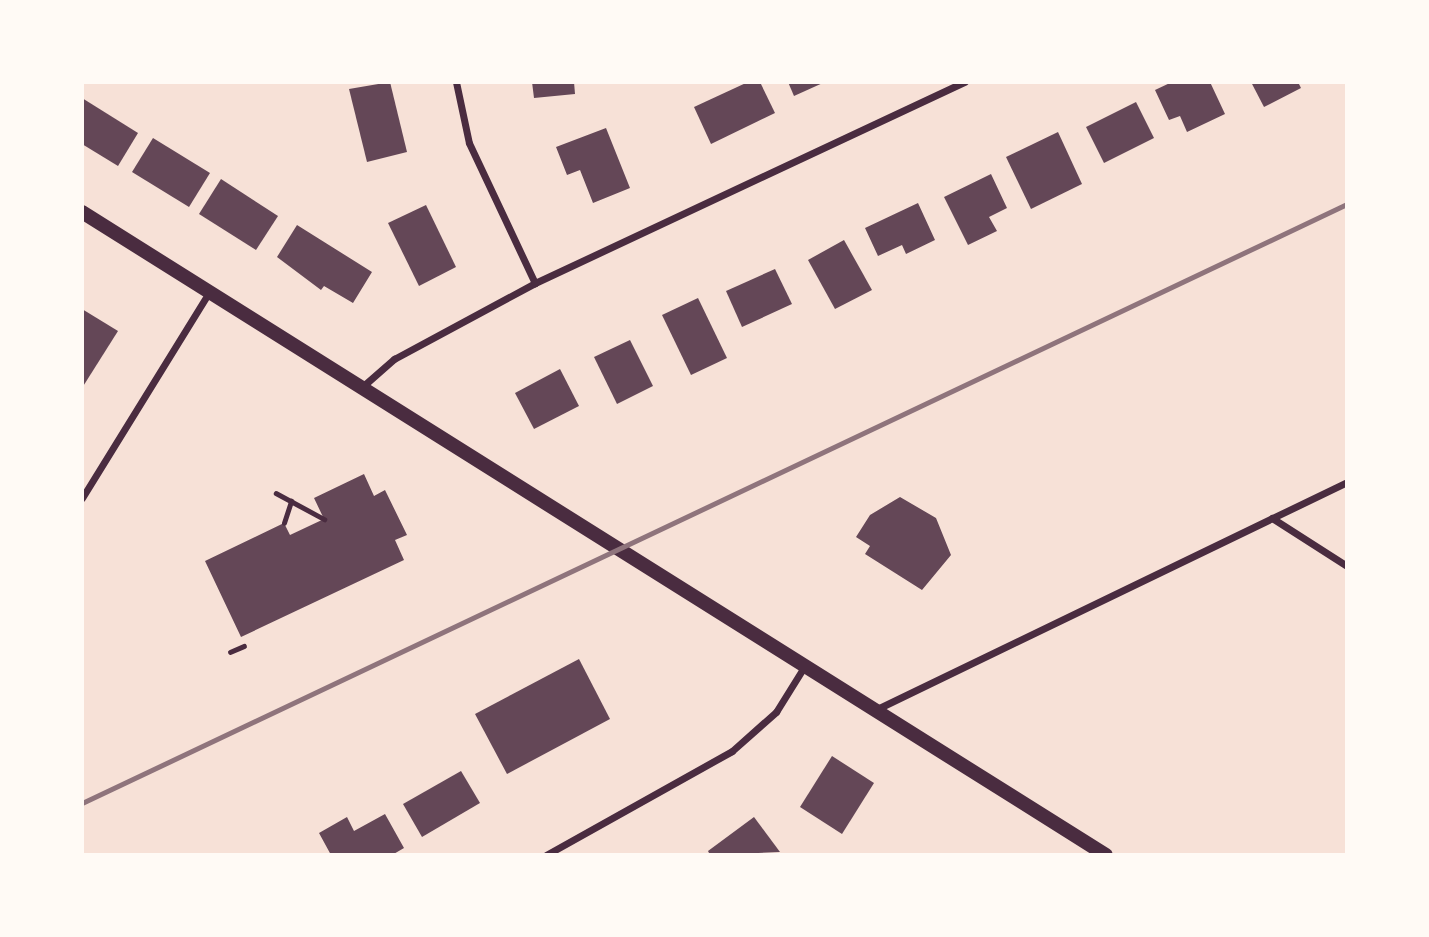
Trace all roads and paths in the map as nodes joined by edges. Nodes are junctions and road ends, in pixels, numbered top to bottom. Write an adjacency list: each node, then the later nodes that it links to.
1 (456, 82): 4 (street)
2 (965, 82): 4 (street)
3 (82, 212): 5 (main road)
4 (535, 283): 6 (street)
5 (210, 291): 6 (main road); 9 (street)
6 (362, 387): 17 (main road)
7 (1347, 482): 11 (street)
8 (276, 493): 10 (path)
9 (82, 498)
10 (291, 501): 12 (path); 13 (path)
11 (1272, 518): 14 (street); 18 (street)
12 (324, 519)
13 (284, 523)
14 (1347, 566)
15 (244, 646): 16 (path)
16 (230, 652)
17 (804, 667): 18 (main road); 19 (street)
18 (874, 710): 20 (main road)
19 (546, 855)
20 (1106, 855)

